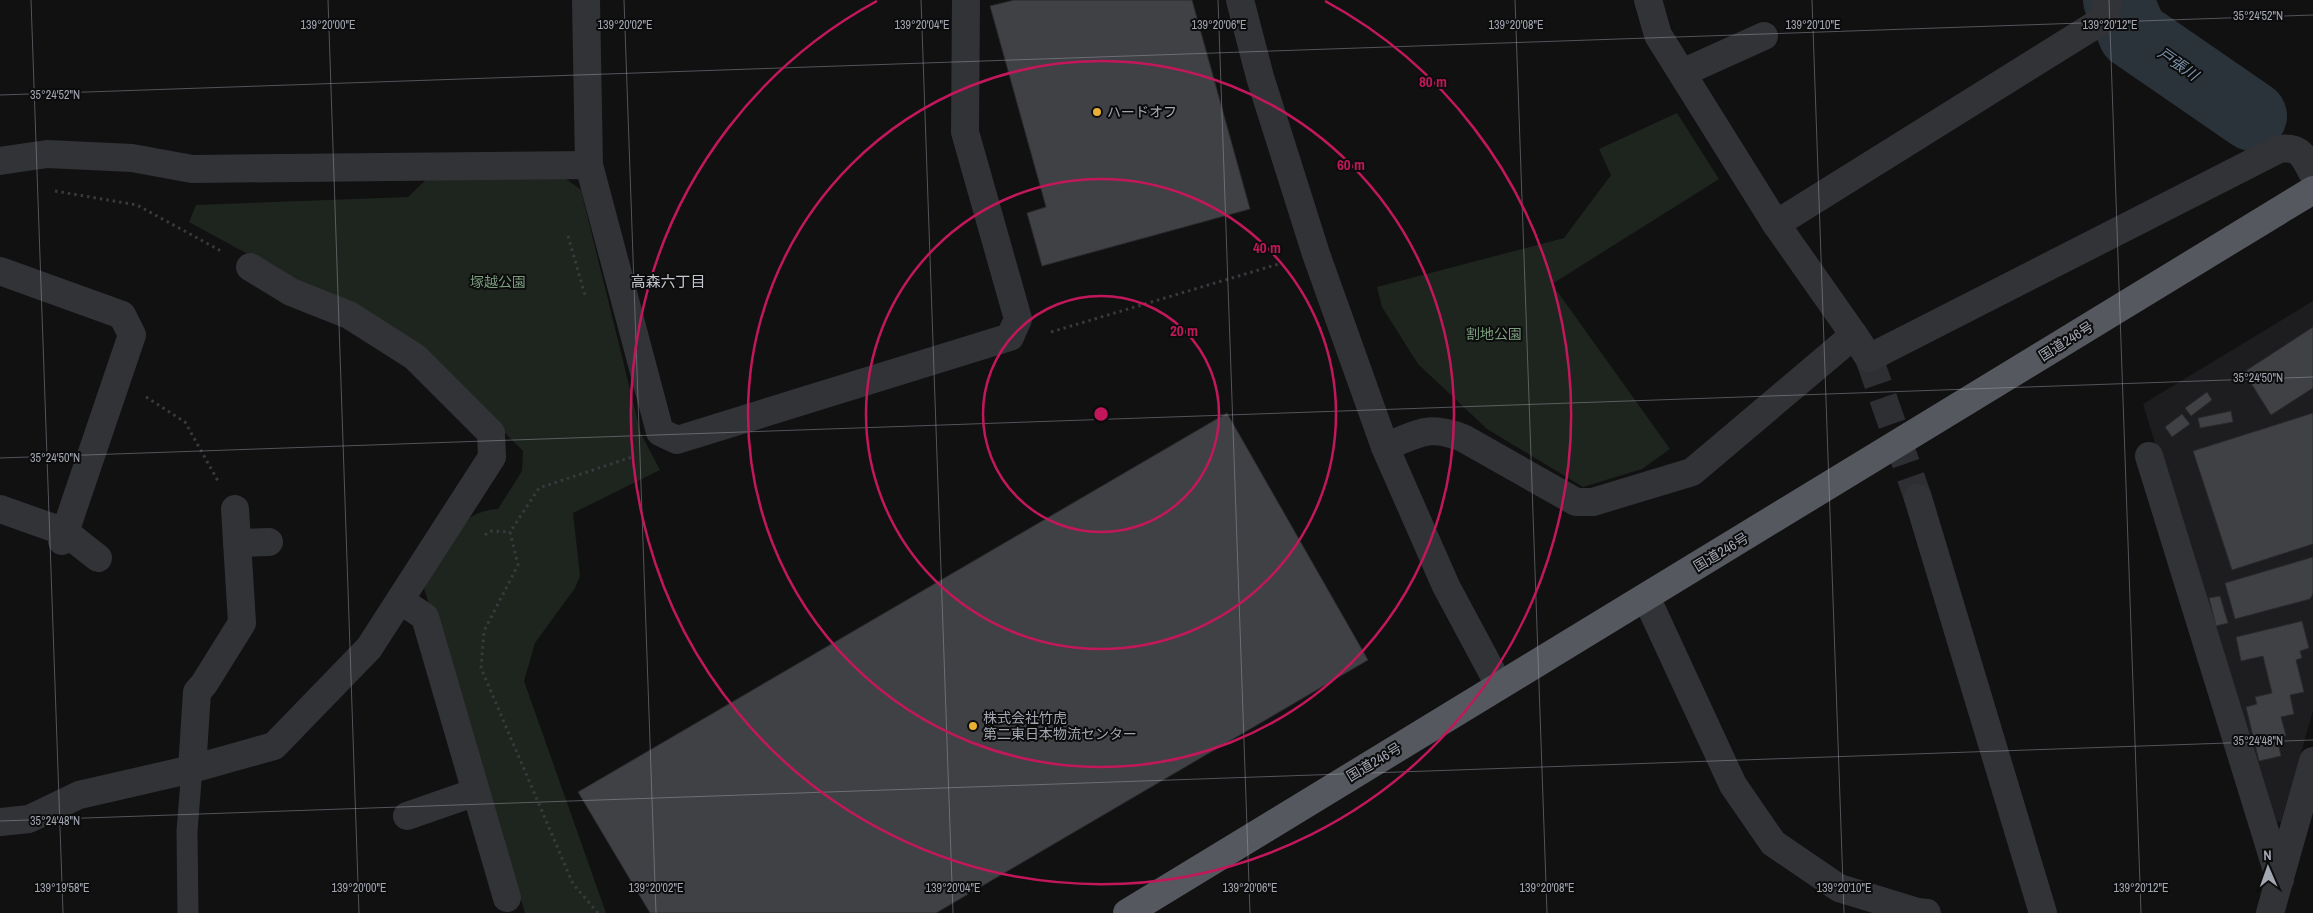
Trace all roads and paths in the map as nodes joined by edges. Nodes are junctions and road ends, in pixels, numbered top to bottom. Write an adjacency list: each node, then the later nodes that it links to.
1 (586, 0): 9 (street)
2 (966, 0): 18 (street)
3 (1240, 0): 15 (street)
4 (1648, 0): 7 (street)
5 (2106, 0): 13 (street)
6 (1764, 36): 7 (street)
7 (1682, 73): 13 (street)
8 (0, 161): 9 (street)
9 (589, 165): 21 (street)
10 (2313, 174): 19 (street)
11 (2313, 190): 32 (highway, 国道246号)
12 (50, 191): 14 (path)
13 (1776, 224): 19 (street)
14 (189, 234)
15 (1316, 254): 18 (path); 23 (street)
16 (250, 267): 33 (street)
17 (0, 272): 20 (street)
18 (1018, 319): 21 (street)
19 (1854, 335): 23 (street)
20 (118, 380): 22 (path); 28 (street)
21 (660, 432): 43 (path)
22 (199, 447)
23 (1385, 447): 34 (street)
24 (2149, 456): 40 (street)
25 (1918, 498): 46 (street)
26 (0, 509): 28 (street)
27 (234, 509): 30 (street)
28 (63, 536): 31 (street)
29 (269, 542): 30 (street)
30 (237, 543): 36 (street)
31 (98, 558)
32 (1646, 597): 34 (highway, 国道246号); 45 (street)
33 (400, 600): 36 (street); 37 (street)
34 (1499, 685): 44 (highway, 国道246号)
35 (2313, 761): 40 (street)
36 (192, 769): 39 (street); 42 (lane)
37 (476, 792): 38 (street); 41 (street)
38 (407, 816)
39 (0, 822)
40 (2280, 880): 47 (street)
41 (507, 898)
42 (188, 913)
43 (598, 913)
44 (1127, 913)
45 (1927, 913)
46 (2042, 913)
47 (2270, 913)

